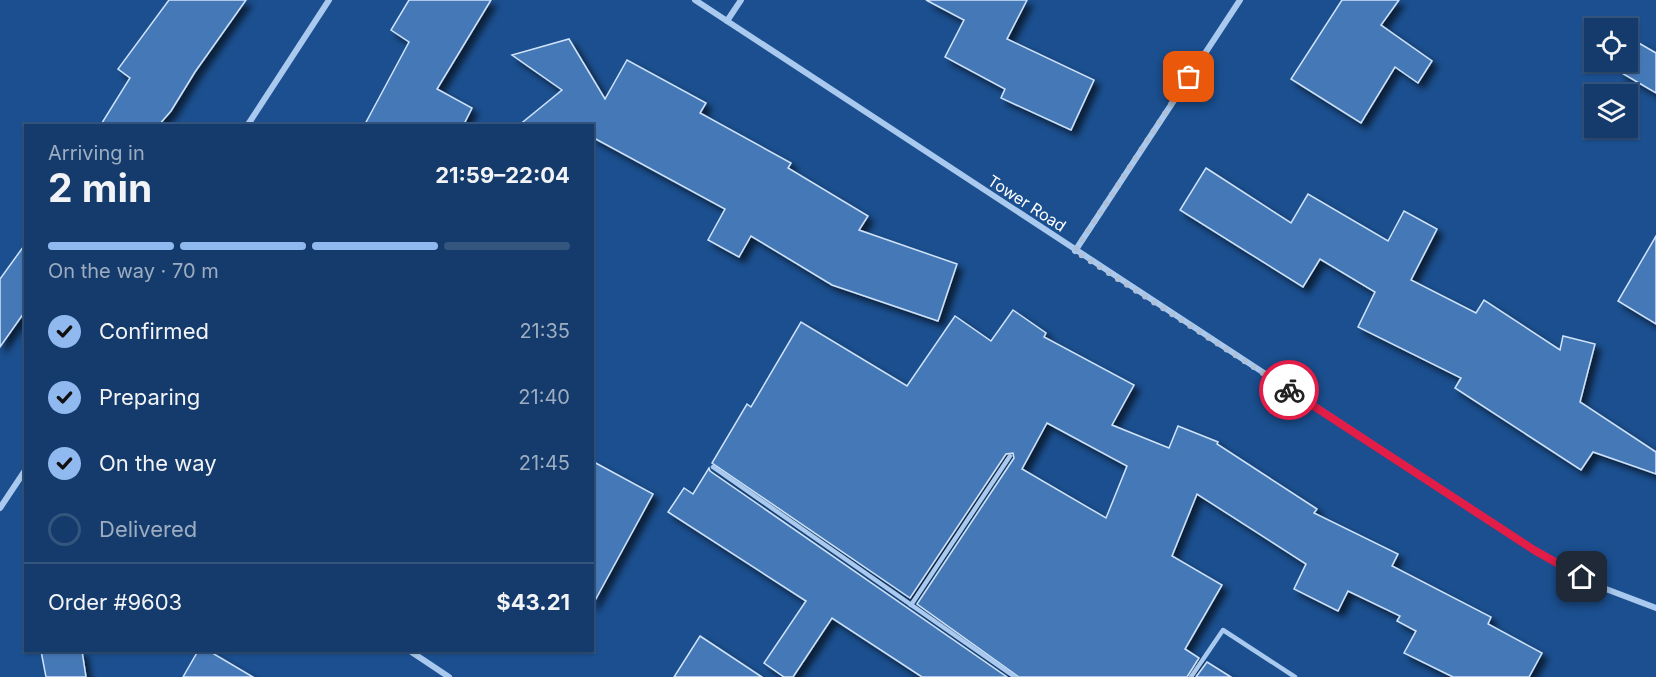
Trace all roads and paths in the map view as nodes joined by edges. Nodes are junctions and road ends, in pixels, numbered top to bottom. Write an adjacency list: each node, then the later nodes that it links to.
1 (329, 0): 6 (street)
2 (695, 0): 5 (street, Tower Road)
3 (741, 0): 5 (street)
4 (1240, 0): 7 (street)
5 (727, 21): 7 (street, Tower Road)
6 (249, 124)
7 (1075, 251): 13 (street, Tower Road)
8 (1010, 456): 12 (lane)
9 (713, 467): 12 (lane)
10 (24, 471): 11 (street)
11 (0, 508)
12 (911, 605): 16 (lane)
13 (1656, 608)
14 (411, 652): 15 (street)
15 (448, 677)
16 (1015, 677)
17 (1191, 677): 18 (lane)
18 (1295, 677)

